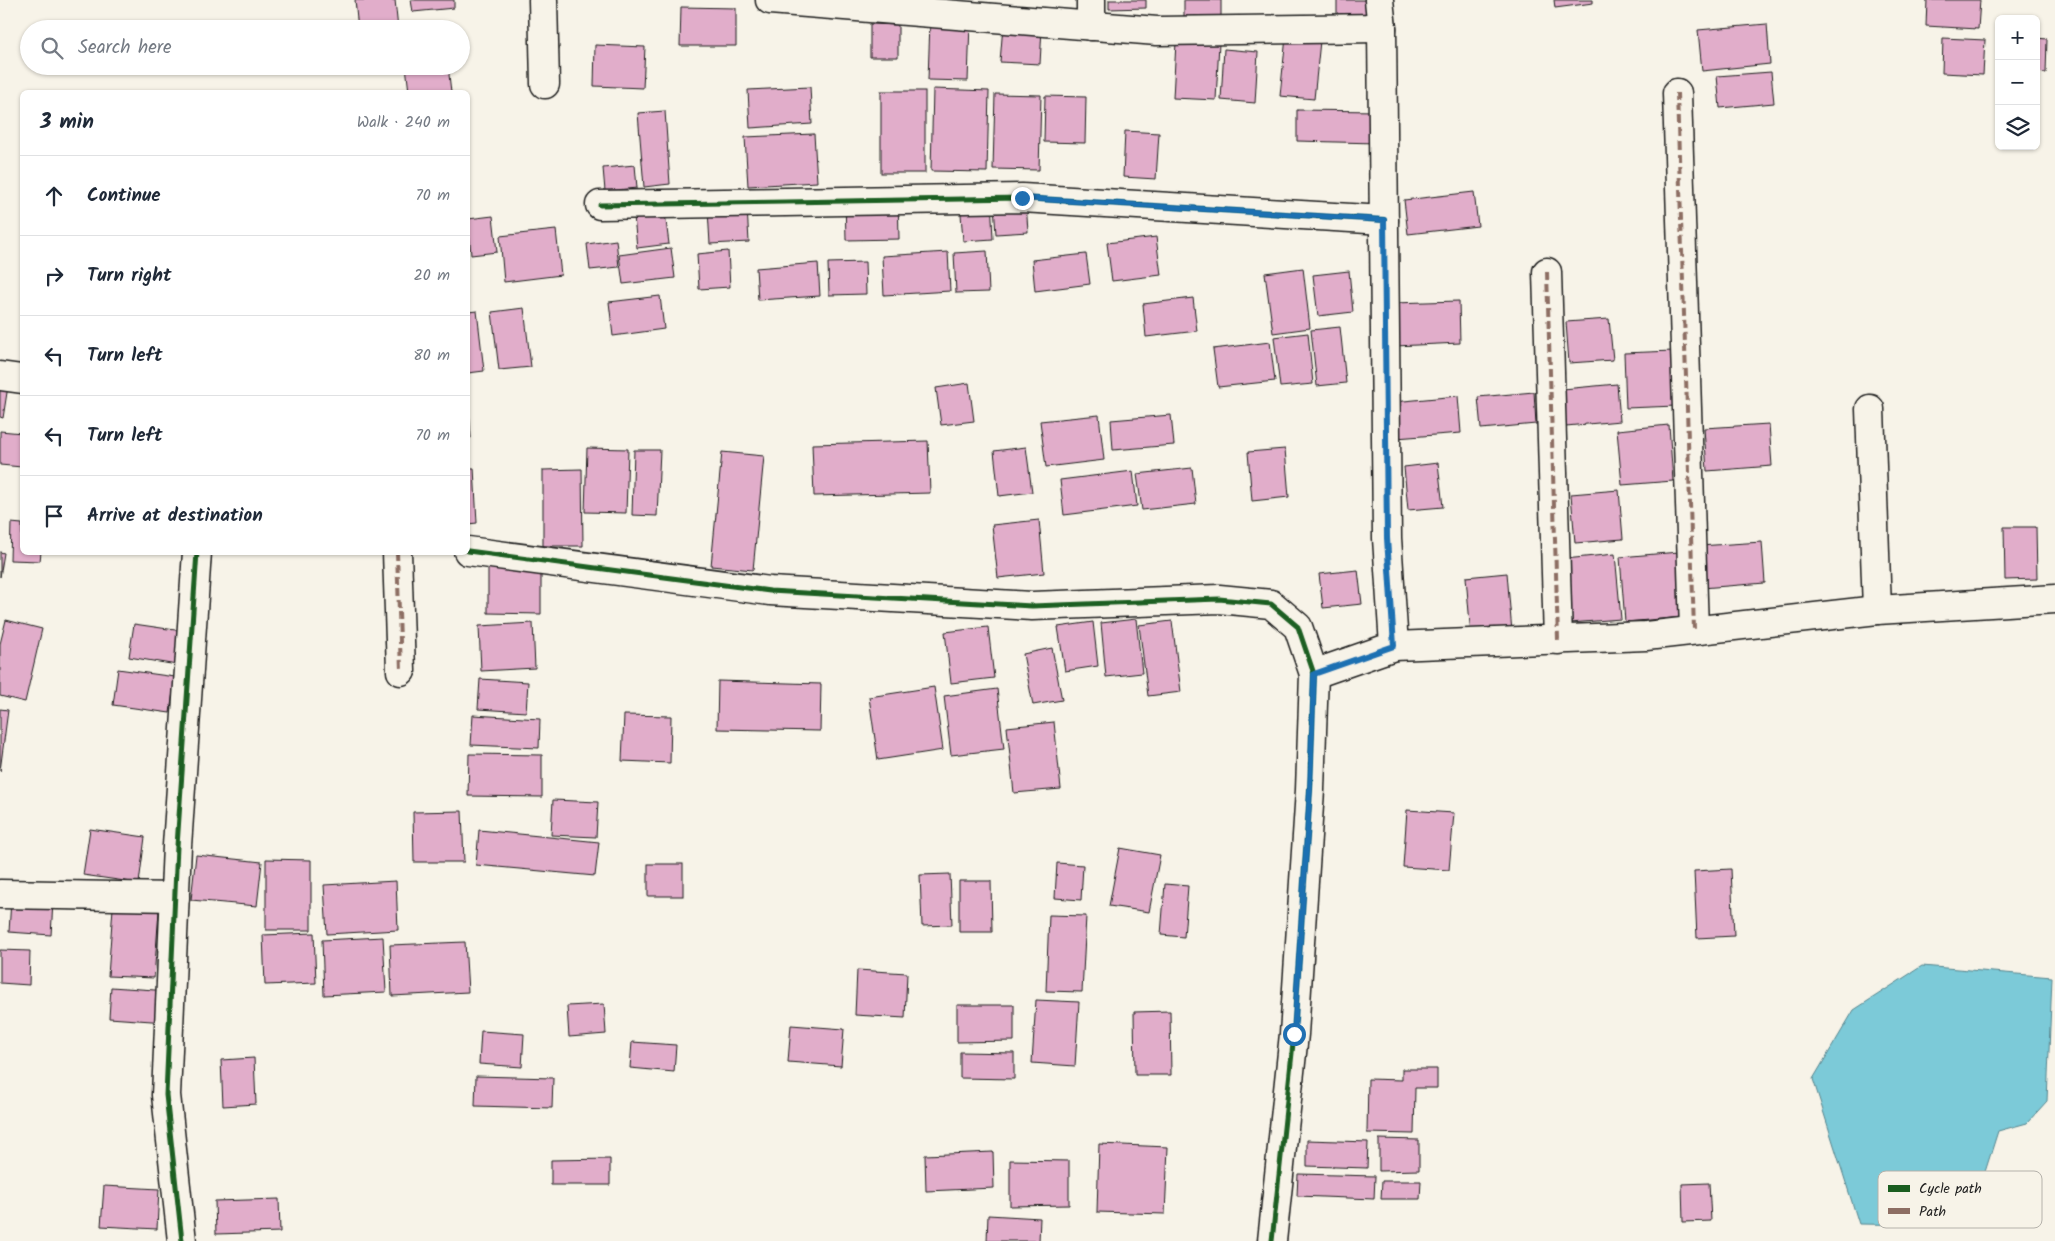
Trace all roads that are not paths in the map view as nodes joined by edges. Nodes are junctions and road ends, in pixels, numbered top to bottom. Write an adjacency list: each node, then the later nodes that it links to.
1 (543, 0): 7 (street)
2 (770, 0): 4 (street)
3 (1379, 0): 6 (street)
4 (922, 6): 5 (street)
5 (1091, 13): 6 (street)
6 (1382, 28): 10 (street)
7 (545, 84)
8 (1677, 93): 20 (street)
9 (600, 205): 10 (street)
10 (1384, 220): 22 (street)
11 (1547, 272): 21 (street)
12 (0, 376): 13 (street)
13 (20, 379)
14 (1870, 409): 19 (street)
15 (470, 551): 24 (street)
16 (198, 555): 26 (street)
17 (397, 555): 23 (street)
18 (2055, 599): 19 (street)
19 (1877, 610): 20 (street)
20 (1694, 630): 21 (street)
21 (1558, 640): 22 (street)
22 (1394, 646): 24 (street)
23 (401, 671)
24 (1314, 674): 28 (street)
25 (0, 894): 26 (street)
26 (175, 897): 27 (street)
27 (182, 1241)
28 (1272, 1241)

